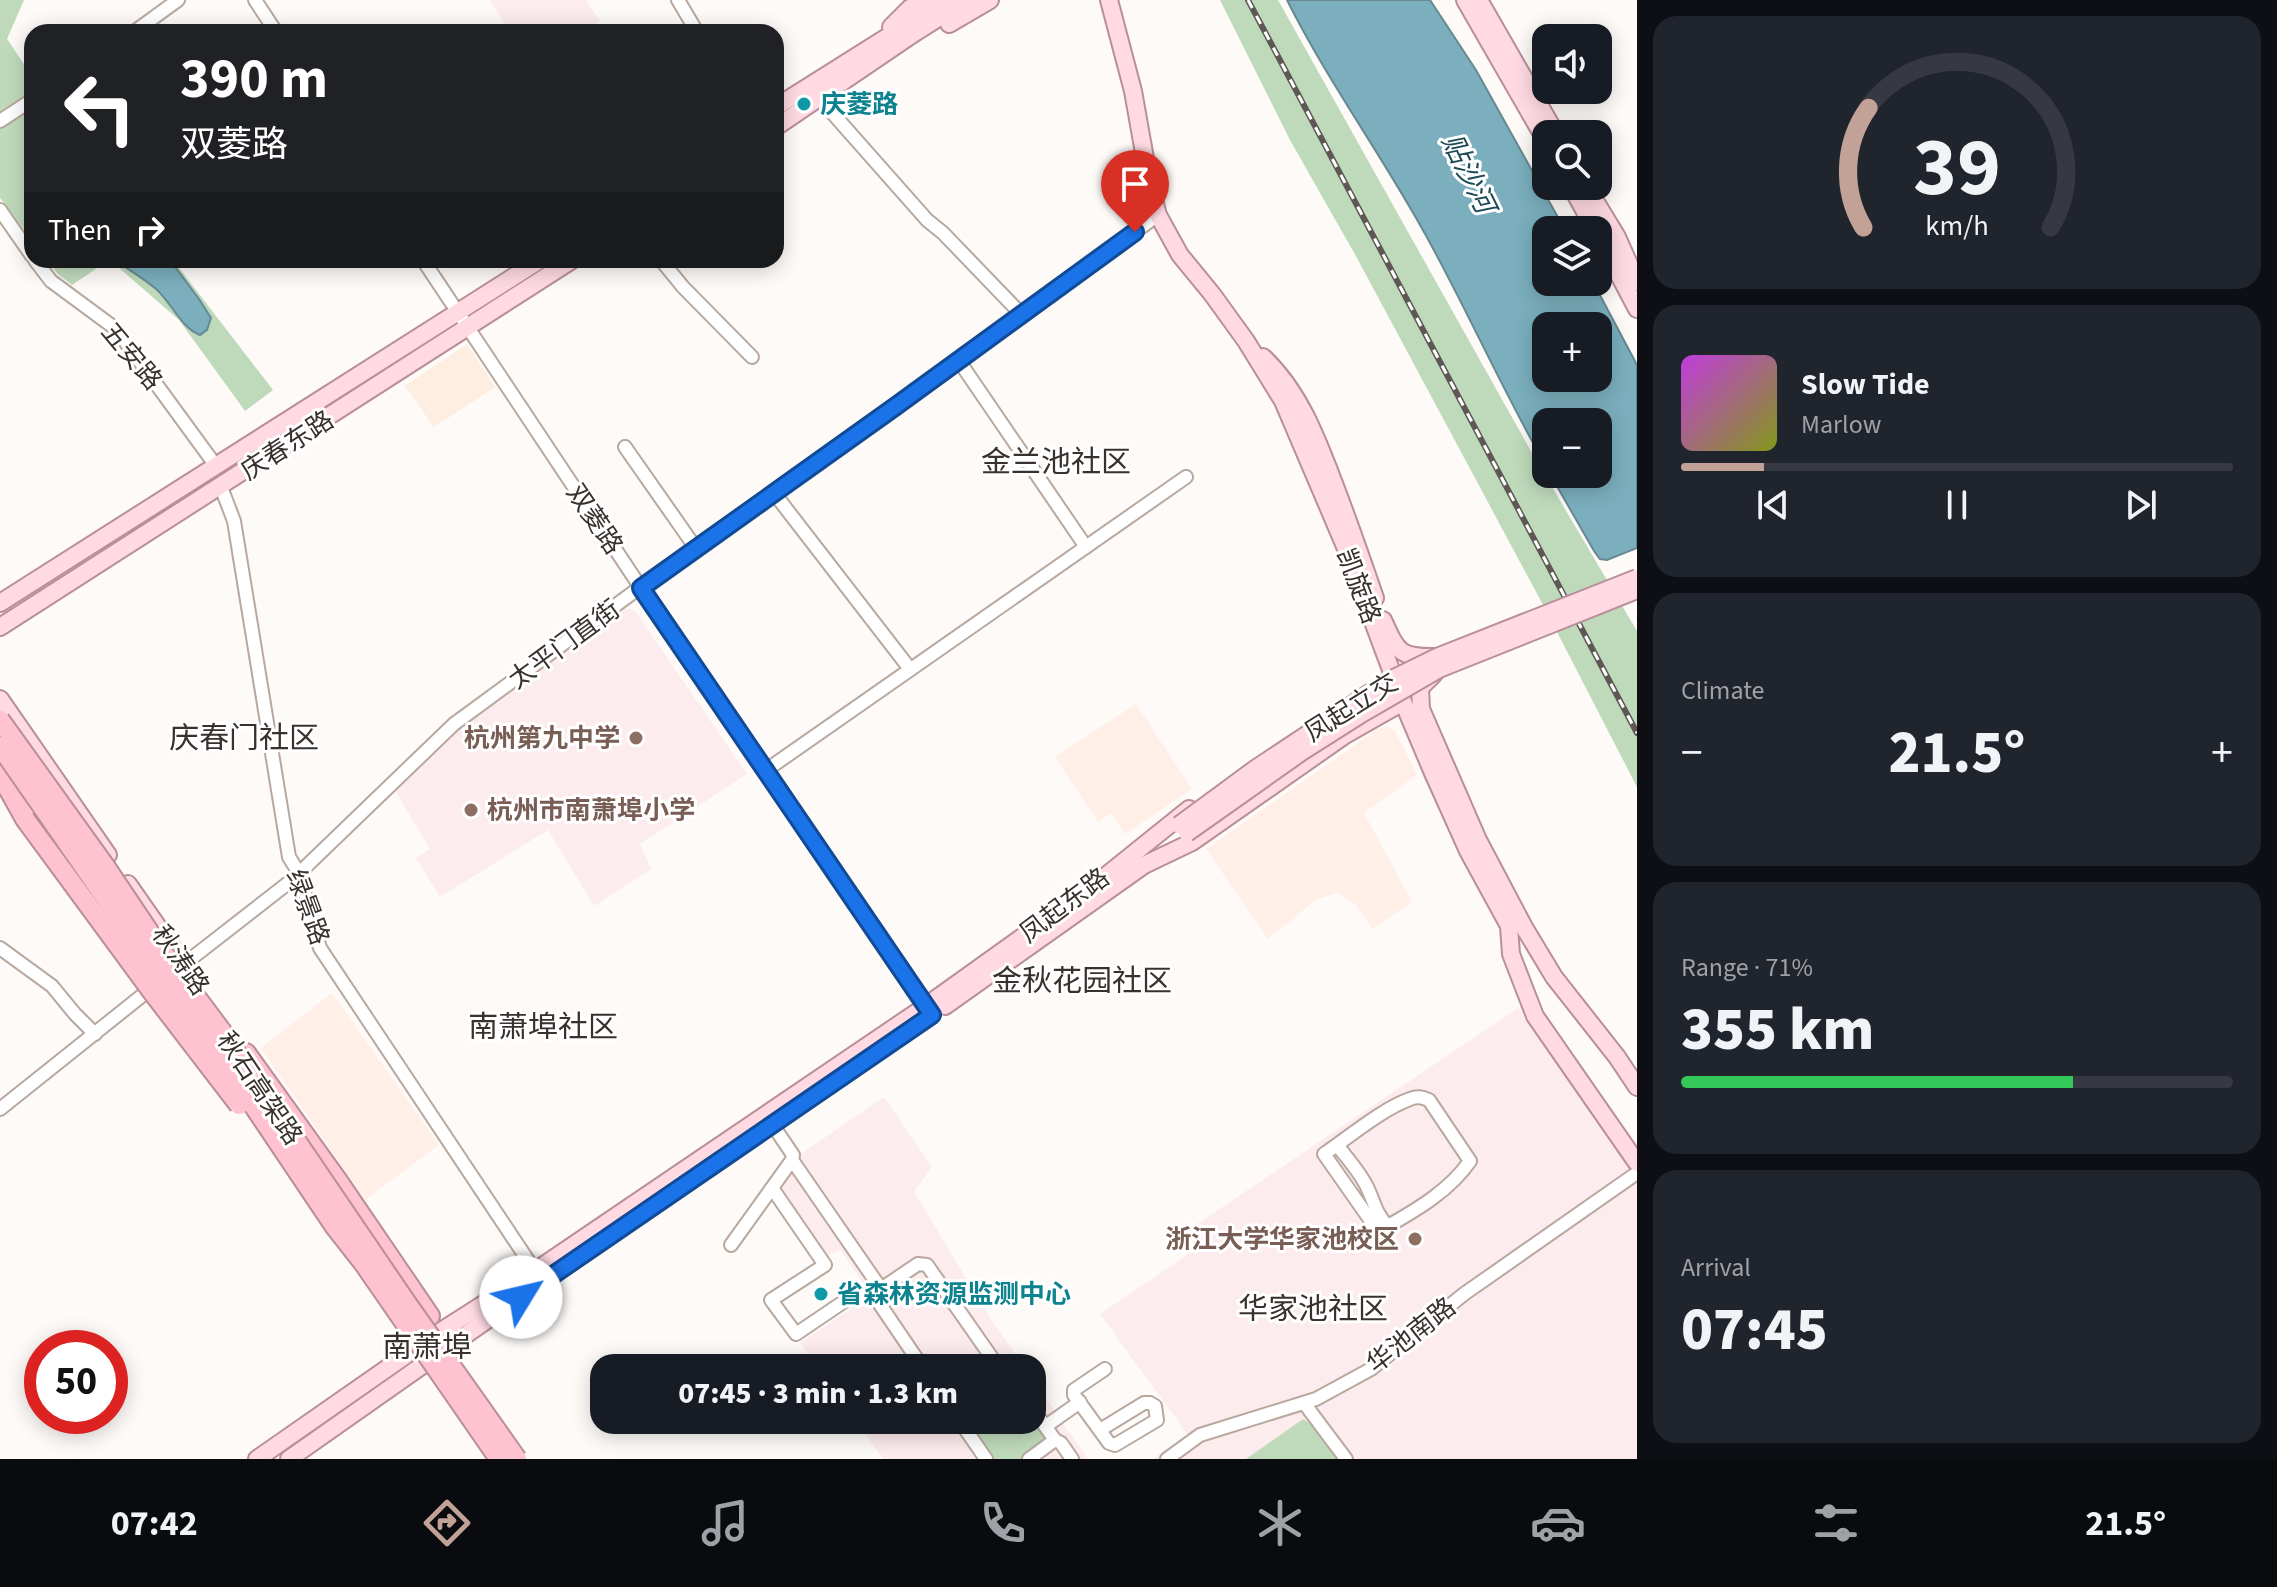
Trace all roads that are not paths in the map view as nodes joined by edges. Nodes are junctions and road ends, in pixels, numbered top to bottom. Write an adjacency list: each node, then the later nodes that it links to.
1 (178, 0): 11 (street)
2 (255, 0): 12 (street)
3 (678, 0): 13 (street)
4 (923, 0): 15 (main road)
5 (946, 0): 14 (main road)
6 (967, 0): 14 (main road)
7 (990, 0): 16 (main road)
8 (1109, 0): 26 (main road, 凯旋路)
9 (1465, 0): 20 (main road)
10 (1479, 0): 21 (main road)
11 (145, 24)
12 (271, 24)
13 (692, 24)
14 (913, 28): 15 (main road); 16 (main road)
15 (866, 51): 18 (main road)
16 (862, 69): 17 (main road)
17 (820, 99): 23 (main road); 37 (street)
18 (784, 102)
19 (24, 105): 22 (street)
20 (1534, 120)
21 (1548, 120)
22 (0, 121)
23 (784, 122)
24 (1595, 200): 34 (main road)
25 (0, 210): 27 (street, 五安路)
26 (1158, 215): 37 (street, 太平门直街); 39 (main road, 凯旋路)
27 (24, 244)
28 (1612, 253): 34 (main road)
29 (41, 268): 43 (street, 五安路)
30 (428, 268): 36 (street, 双菱路)
31 (528, 268): 36 (main road, 庆春东路)
32 (560, 268): 38 (main road, 庆春东路)
33 (668, 268): 40 (street)
34 (1631, 279): 35 (main road)
35 (1637, 309)
36 (458, 314): 38 (street, 双菱路); 43 (main road, 庆春东路)
37 (1021, 314): 41 (street, 太平门直街)
38 (467, 328): 45 (main road, 庆春东路); 50 (street, 双菱路)
39 (1246, 341): 54 (main road); 56 (main road, 凯旋路)
40 (752, 357)
41 (959, 361): 46 (street, 太平门直街); 48 (street)
42 (625, 447): 47 (street)
43 (216, 466): 52 (main road, 庆春东路)
44 (1186, 477): 48 (street)
45 (221, 487): 53 (main road, 庆春东路); 66 (street, 绿景路)
46 (774, 493): 47 (street, 太平门直街); 55 (street)
47 (695, 547): 50 (street, 太平门直街)
48 (1086, 547): 55 (street)
49 (1637, 578): 54 (main road, 凤起立交, bridge)
50 (641, 588): 62 (street, 双菱路); 66 (street, 太平门直街)
51 (1637, 590): 54 (main road, 凤起立交, bridge)
52 (0, 603)
53 (0, 627)
54 (1438, 663): 64 (main road, 凤起立交, bridge); 74 (main road, bridge)
55 (910, 669): 62 (street)
56 (1392, 671): 58 (main road, 凯旋路); 67 (main road, 凤起东路)
57 (0, 699): 69 (main road, 秋涛路)
58 (1403, 702): 65 (main road, 凤起东路); 79 (main road, 凯旋路)
59 (0, 720): 104 (highway, 秋石高架路, bridge)
60 (0, 746): 82 (highway, 秋石高架路, bridge)
61 (0, 762): 70 (main road, 秋涛路)
62 (765, 771): 72 (street, 双菱路)
63 (0, 776): 70 (main road); 82 (highway, bridge)
64 (1183, 829): 65 (main road, 凤起立交); 67 (main road, 凤起立交)
65 (1144, 865): 72 (main road, 凤起东路)
66 (299, 873): 69 (street, 太平门直街); 85 (street, 绿景路)
67 (1092, 887): 72 (main road, 凤起东路)
68 (0, 948): 73 (street)
69 (183, 965): 70 (street, 太平门直街); 71 (main road, 秋涛路)
70 (150, 990): 73 (street, 太平门直街); 89 (main road, 秋涛路)
71 (210, 1002): 88 (main road, 秋涛路); 104 (highway, bridge)
72 (929, 1010): 76 (main road, 凤起东路); 85 (main road, 凤起东路)
73 (95, 1034): 75 (street, 太平门直街)
74 (1637, 1087)
75 (0, 1109)
76 (772, 1124): 78 (street); 90 (main road, 凤起东路)
77 (1337, 1145): 77 (street); 83 (street)
78 (792, 1160): 81 (street); 86 (street)
79 (1637, 1163)
80 (1637, 1173): 96 (street, 华池南路)
81 (772, 1188): 84 (street); 87 (street)
82 (335, 1227): 103 (highway, 秋石高架路, bridge)
83 (1385, 1241)
84 (731, 1245)
85 (535, 1271): 88 (main road, 凤起东路)
86 (881, 1289): 91 (street); 92 (street)
87 (858, 1292)
88 (435, 1335): 89 (main road, 凤起东路); 90 (main road, 秋涛路)
89 (416, 1348): 93 (main road, 秋涛路); 101 (main road, 凤起东路)
90 (446, 1350): 93 (main road, 凤起东路); 105 (main road, 秋涛路)
91 (914, 1354)
92 (989, 1354)
93 (426, 1363): 102 (main road, 凤起东路); 103 (main road, 秋涛路)
94 (1105, 1369): 95 (street)
95 (1080, 1402): 97 (street); 98 (street)
96 (1304, 1403): 109 (street, 华池南路); 110 (street)
97 (1046, 1426): 100 (street)
98 (1100, 1430)
99 (969, 1434): 106 (street)
100 (1055, 1440): 107 (street); 108 (street)
101 (257, 1459)
102 (289, 1459)
103 (496, 1459)
104 (518, 1459)
105 (524, 1459)
106 (986, 1459)
107 (1029, 1459)
108 (1072, 1459)
109 (1167, 1459)
110 (1346, 1459)

